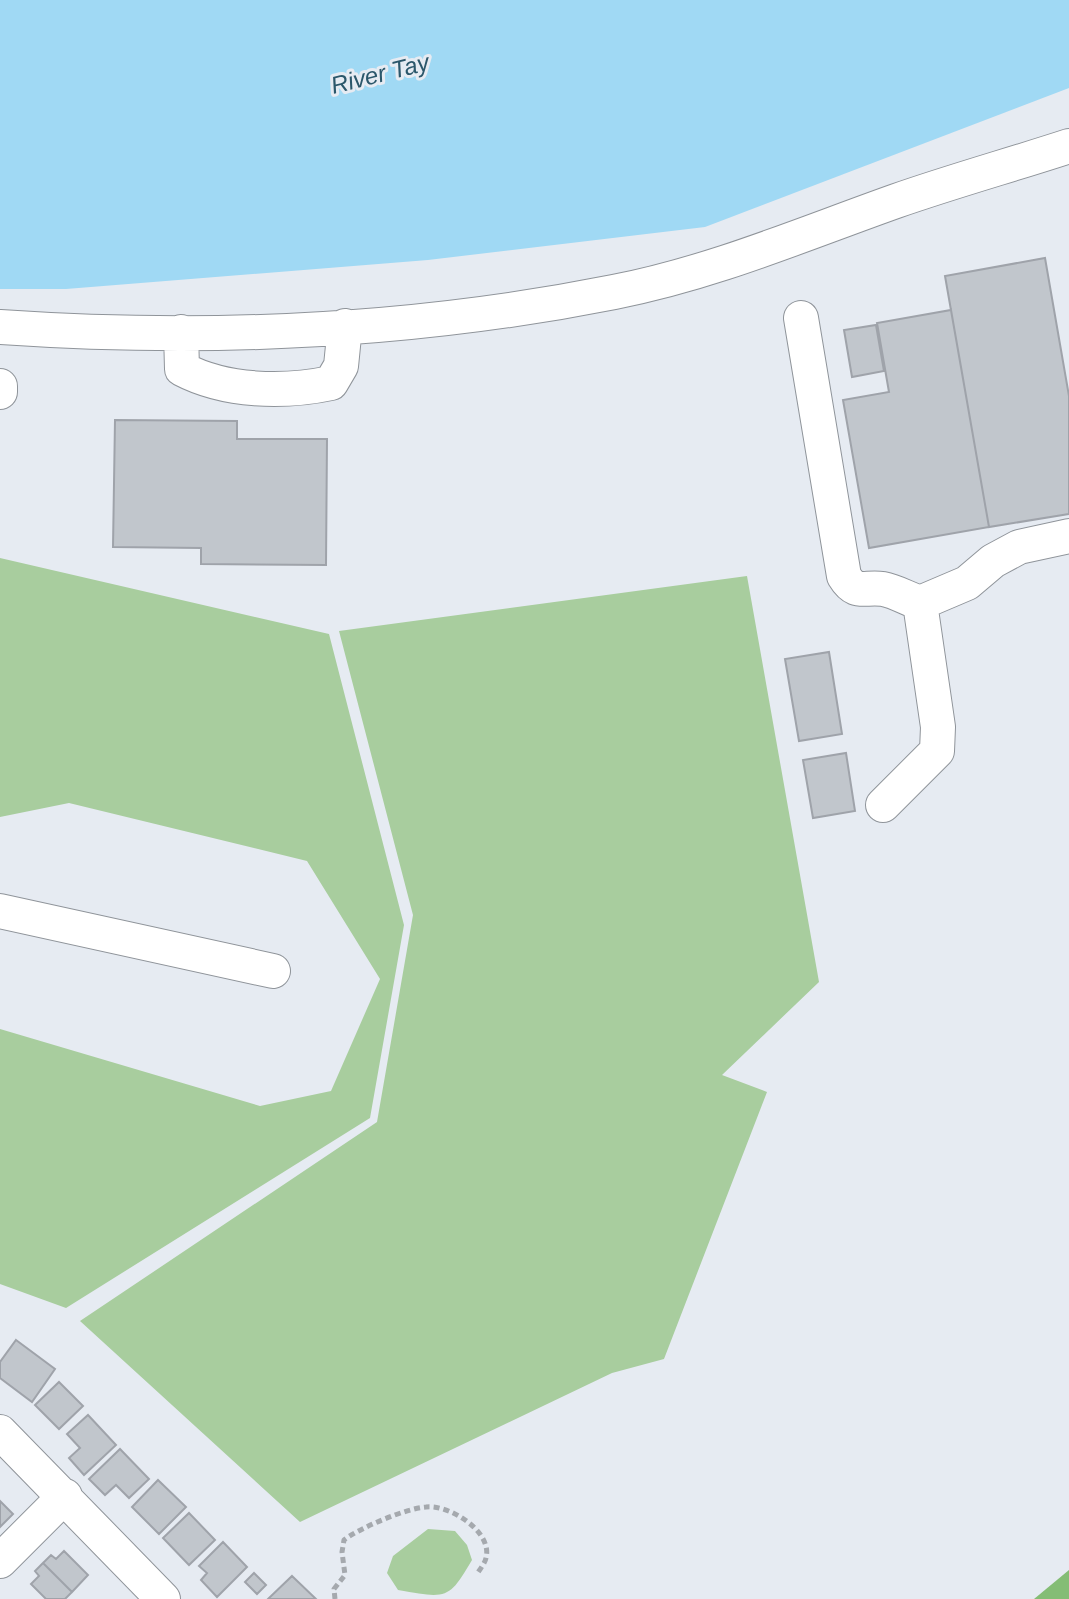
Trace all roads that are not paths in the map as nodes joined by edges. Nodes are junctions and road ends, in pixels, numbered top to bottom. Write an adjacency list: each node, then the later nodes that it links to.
1 (1069, 146): 3 (street)
2 (801, 318): 9 (street)
3 (345, 326): 5 (street); 5 (street)
4 (0, 327): 5 (street)
5 (181, 332)
6 (0, 386): 7 (street)
7 (0, 392)
8 (1069, 536): 9 (street)
9 (920, 603): 10 (street)
10 (883, 805)
11 (0, 911): 12 (street)
12 (273, 971)
13 (0, 1432): 14 (street)
14 (65, 1496): 15 (street); 16 (street)
15 (0, 1561)
16 (163, 1599)

